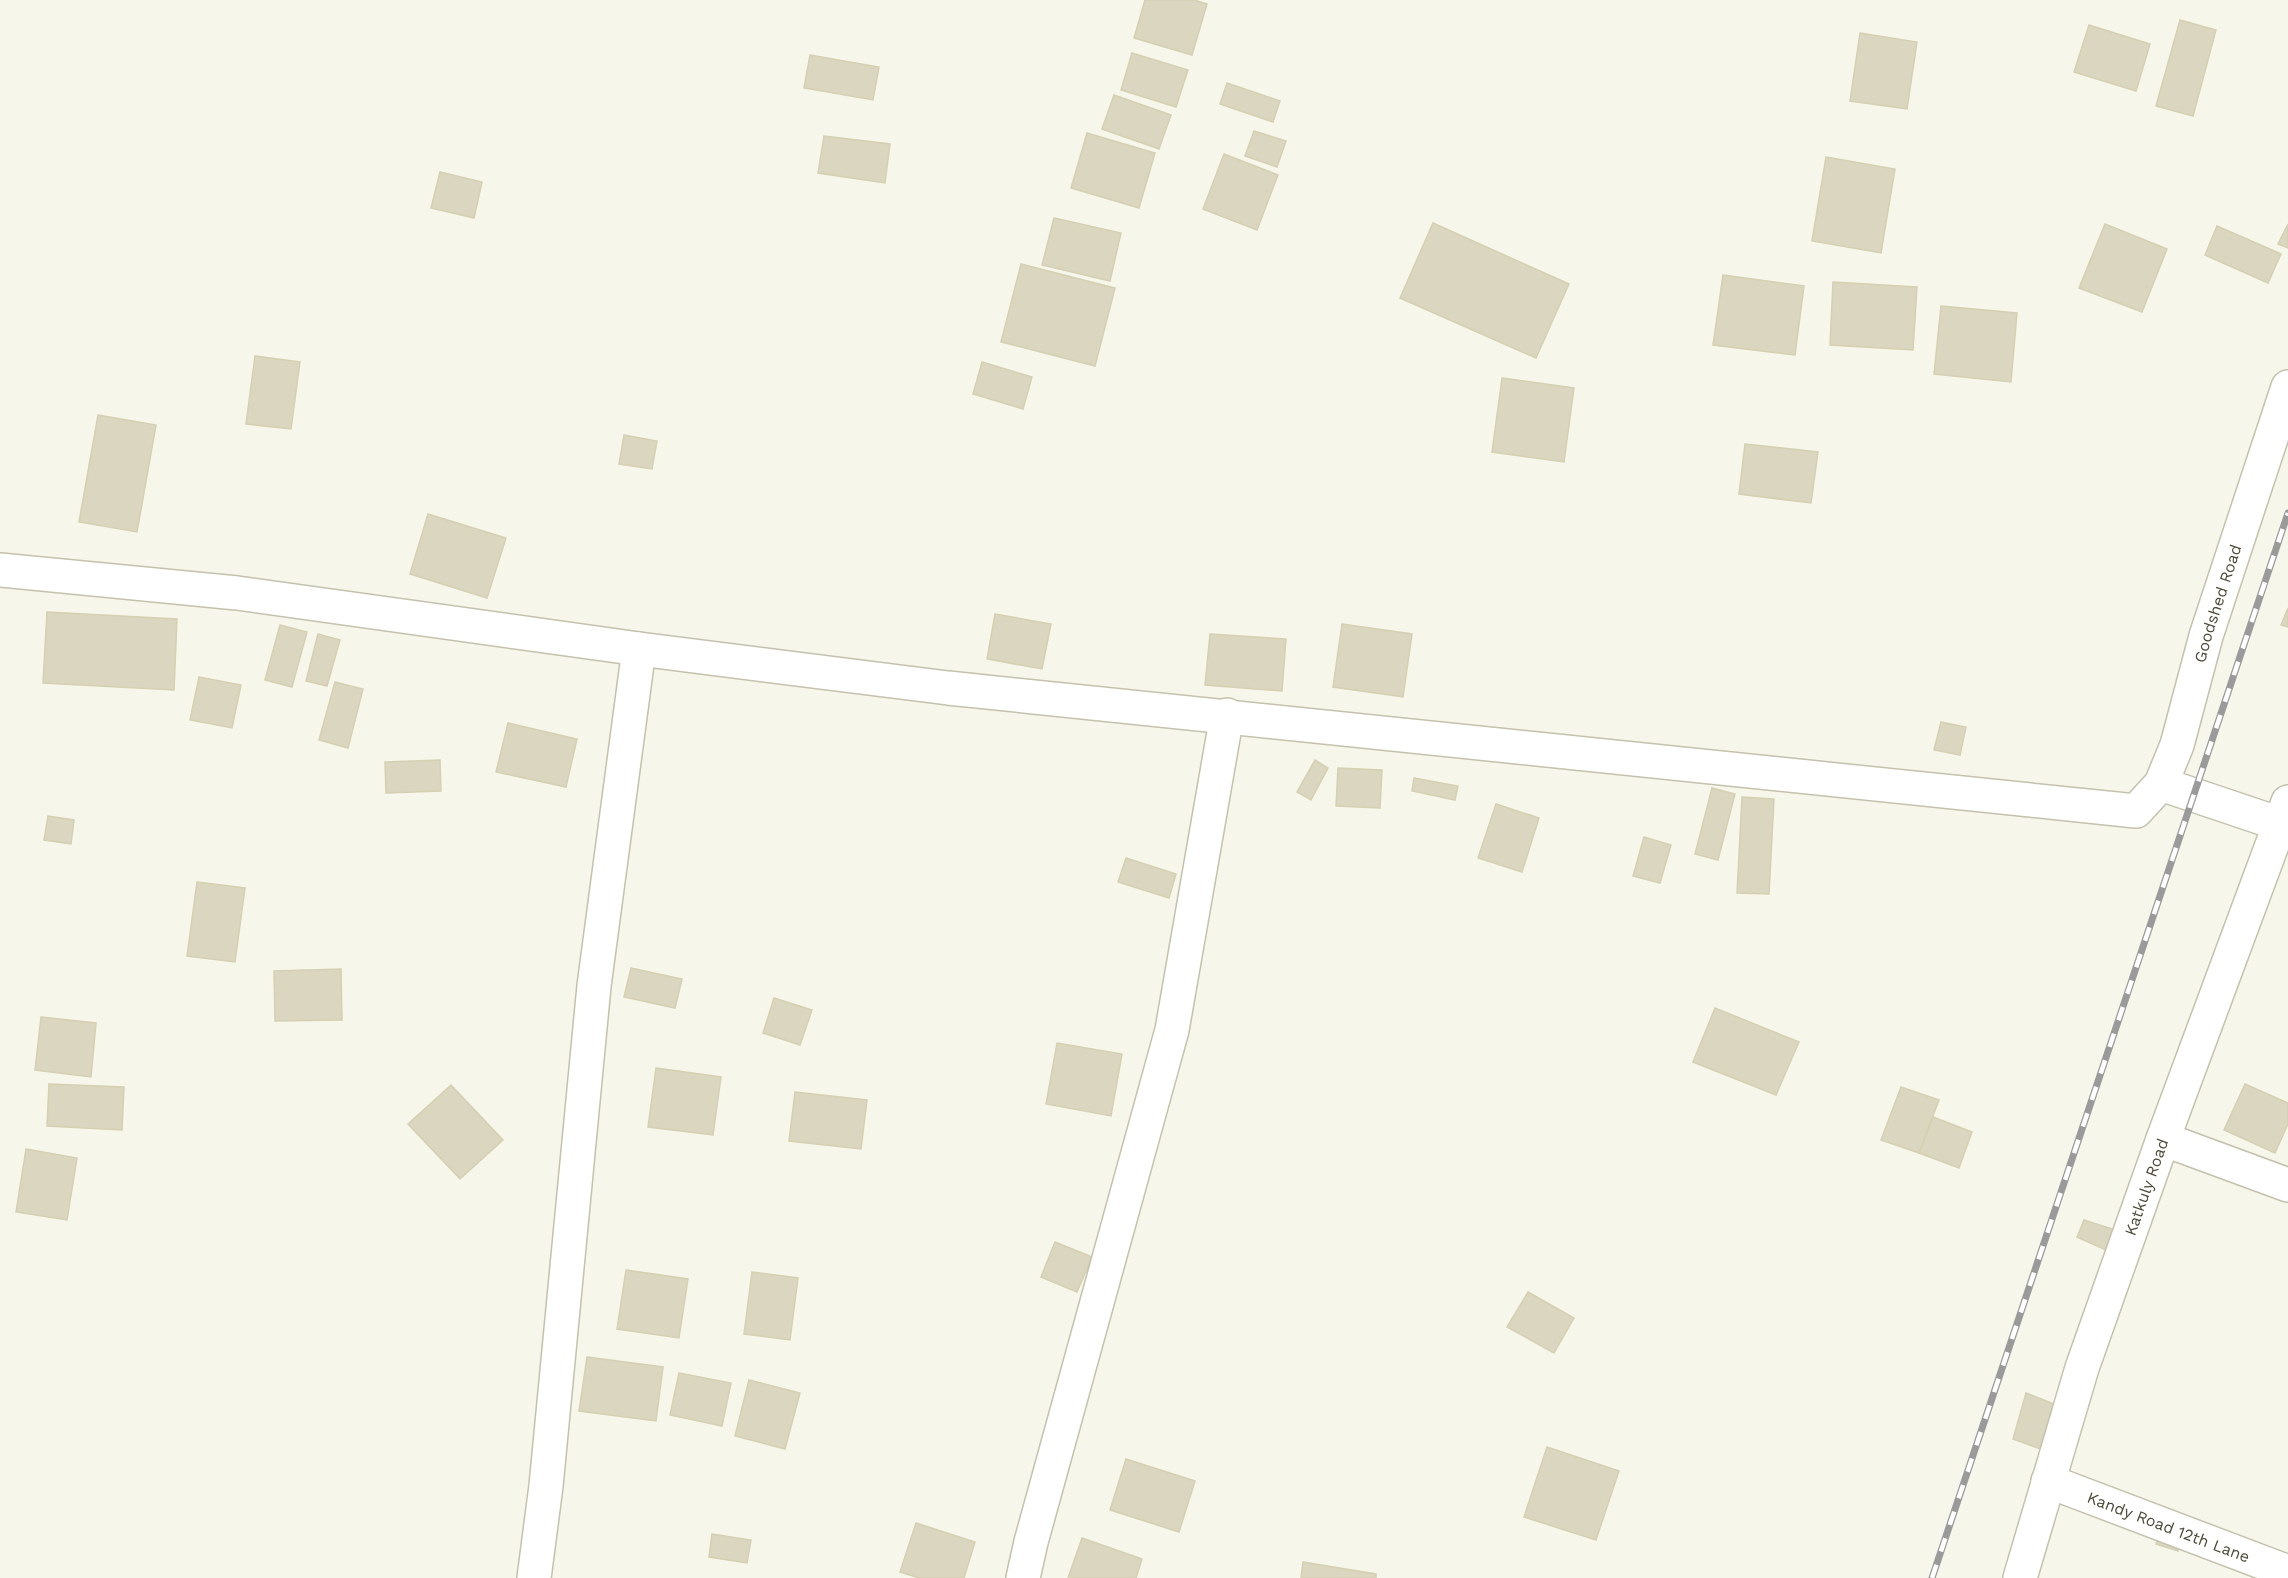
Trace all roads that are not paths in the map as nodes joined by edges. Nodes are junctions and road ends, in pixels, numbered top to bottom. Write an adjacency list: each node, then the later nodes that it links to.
1 (2288, 387): 5 (street, Goodshed Road)
2 (0, 570): 3 (street)
3 (639, 649): 4 (street); 11 (street)
4 (1227, 715): 5 (street, Goodshed Road); 12 (street)
5 (2161, 784): 6 (street)
6 (2284, 813): 7 (street, Katkuly Road)
7 (2163, 1139): 8 (street); 9 (street, Katkuly Road)
8 (2288, 1185)
9 (2048, 1481): 10 (street, Kandy Road 12th Lane); 13 (street, Katkuly Road)
10 (2288, 1572)
11 (534, 1578)
12 (1023, 1578)
13 (2020, 1578)

